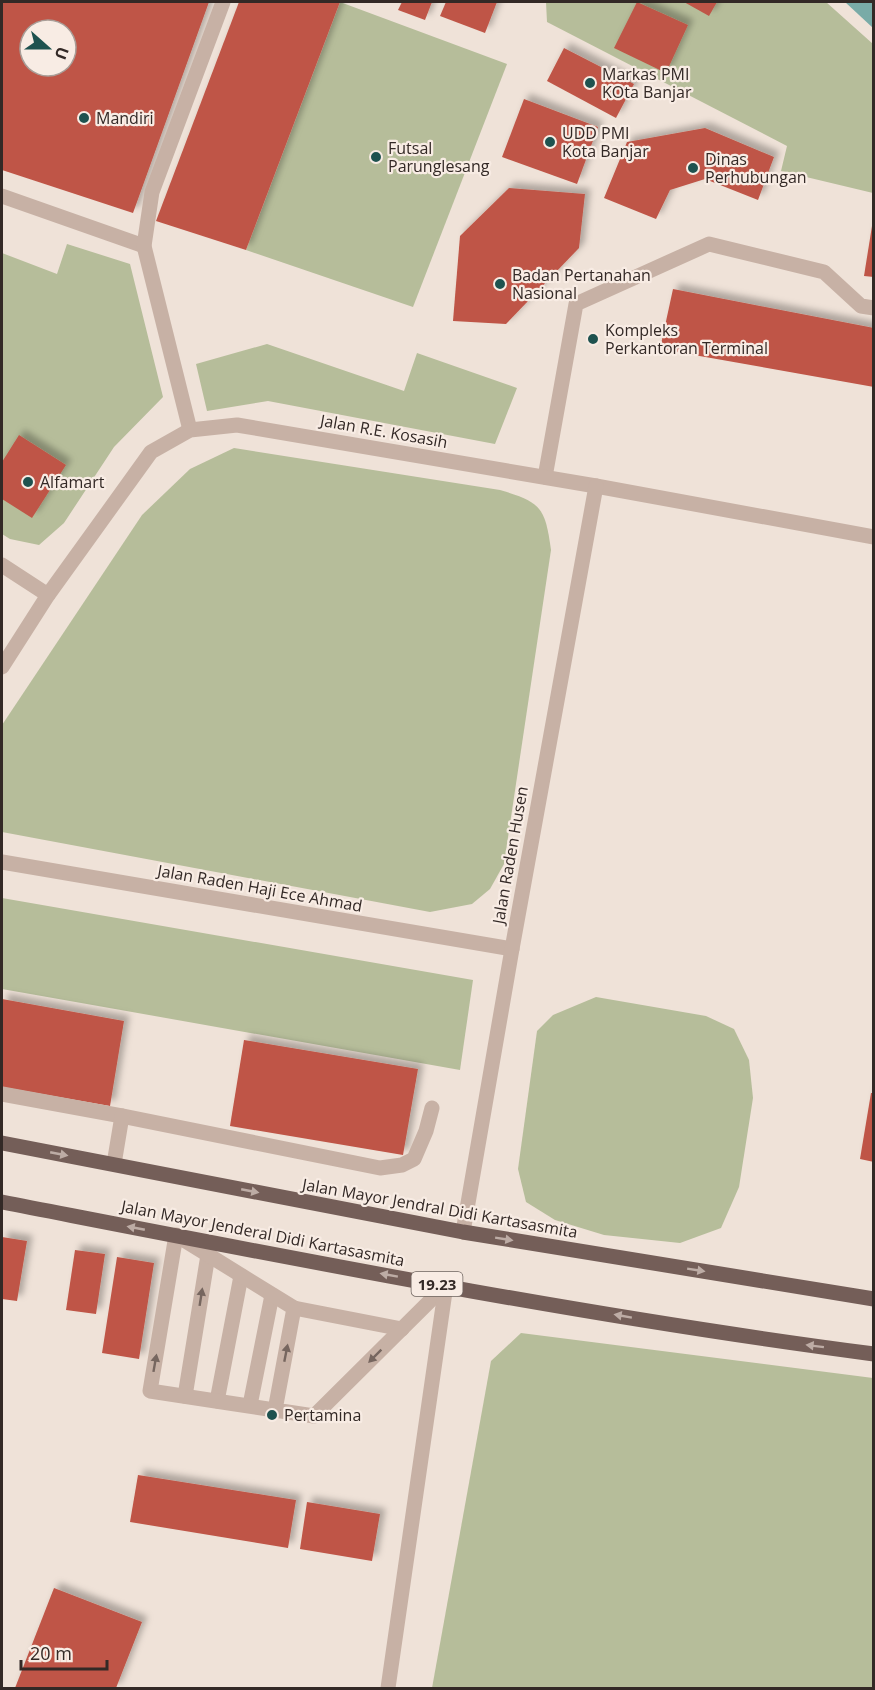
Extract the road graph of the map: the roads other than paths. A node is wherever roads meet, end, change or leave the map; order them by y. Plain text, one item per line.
1 (223, 2) edge
2 (2, 196) edge
3 (144, 246) junction
4 (873, 308) edge
5 (190, 430) junction
6 (545, 477) junction
7 (597, 486) junction
8 (873, 537) edge
9 (2, 565) edge
10 (48, 595) junction
11 (2, 667) edge
12 (2, 862) edge
13 (512, 949) junction
14 (2, 1094) edge
15 (432, 1108) dead end
16 (122, 1116) junction
17 (2, 1143) edge
18 (114, 1164) junction
19 (2, 1202) edge
20 (463, 1232) junction
21 (176, 1235) junction
22 (208, 1255) junction
23 (241, 1276) junction
24 (446, 1285) junction
25 (272, 1295) junction
26 (873, 1299) edge
27 (294, 1308) junction
28 (402, 1329) junction
29 (873, 1354) edge
30 (185, 1396) junction
31 (217, 1401) junction
32 (250, 1405) junction
33 (275, 1410) junction
34 (388, 1689) edge

1 - 3 street
2 - 3 street
3 - 5 street
4 - 6 street
5 - 6 street, Jalan R.E. Kosasih
5 - 10 street, Jalan R.E. Kosasih
6 - 7 street, Jalan R.E. Kosasih
7 - 8 street, Jalan R.E. Kosasih
7 - 13 street, Jalan Raden Husen
9 - 10 street
10 - 11 street, Jalan R.E. Kosasih
12 - 13 street, Jalan Raden Haji Ece Ahmad
13 - 20 street, Jalan Raden Husen
14 - 16 street
15 - 16 street
16 - 18 street
17 -> 18 main road, Jalan Mayor Jendral Didi Kartasasmita
18 -> 20 main road, Jalan Mayor Jendral Didi Kartasasmita
21 -> 19 main road, Jalan Mayor Jenderal Didi Kartasasmita / 19.23
20 -> 26 main road, Jalan Mayor Jendral Didi Kartasasmita
21 - 22 street
24 -> 21 main road, Jalan Mayor Jenderal Didi Kartasasmita / 19.23
30 -> 21 street
22 - 23 street
30 -> 22 street
23 - 25 street
23 - 31 street
24 - 28 street
29 -> 24 main road, Jalan Mayor Jenderal Didi Kartasasmita / 19.23
24 - 34 street
25 - 27 street
25 - 32 street
27 - 28 street
33 -> 27 street
28 -> 33 street
30 - 31 street
31 - 32 street
32 - 33 street

